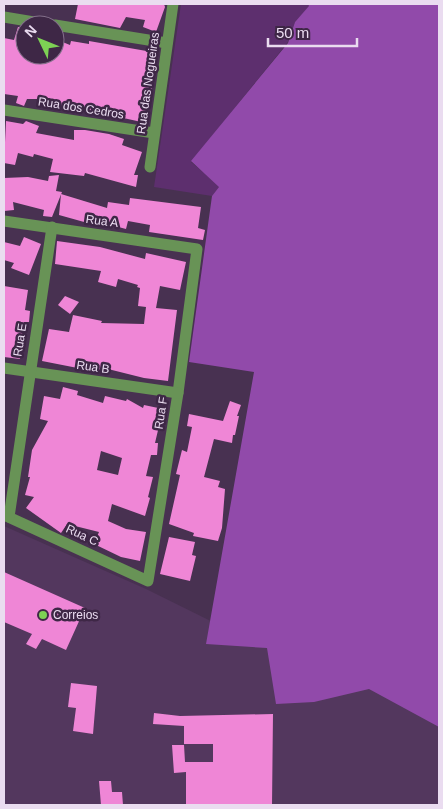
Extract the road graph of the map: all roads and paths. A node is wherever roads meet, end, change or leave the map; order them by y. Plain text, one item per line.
1 (173, 4) edge
2 (65, 27) edge
3 (168, 43) junction
4 (4, 110) edge
5 (154, 132) junction
6 (150, 167) dead end
7 (4, 221) edge
8 (52, 227) junction
9 (197, 248) joint
10 (4, 368) edge
11 (29, 372) junction
12 (178, 393) junction
13 (7, 516) edge
14 (148, 581) joint

1 - 3 street, Rua das Nogueiras
2 - 3 street
3 - 5 street, Rua das Nogueiras
4 - 5 street, Rua dos Cedros
5 - 6 street, Rua das Nogueiras
7 - 8 street, Rua A
8 - 9 street, Rua A
8 - 11 street, Rua E
9 - 12 street, Rua F
10 - 11 street, Rua B
11 - 12 street, Rua B
11 - 13 street, Rua E
12 - 14 street, Rua F
13 - 14 street, Rua C

